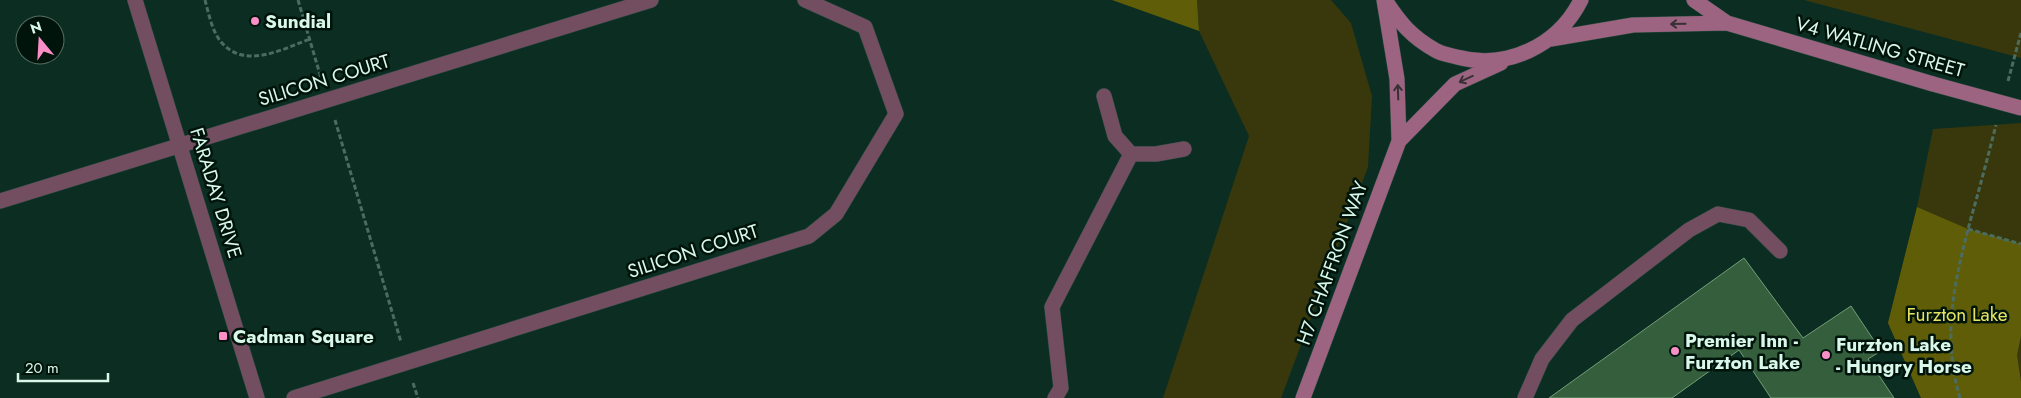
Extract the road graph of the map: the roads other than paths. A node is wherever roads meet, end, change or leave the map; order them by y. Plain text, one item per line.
1 (135, 0) edge
2 (651, 0) edge
3 (805, 0) edge
4 (1384, 0) edge
5 (1581, 0) edge
6 (1694, 0) edge
7 (1727, 22) junction
8 (1551, 39) junction
9 (1510, 58) junction
10 (1104, 96) dead end
11 (2021, 108) edge
12 (1399, 141) junction
13 (181, 145) junction
14 (1184, 149) dead end
15 (1131, 154) junction
16 (0, 201) edge
17 (1780, 250) dead end
18 (257, 398) edge
19 (294, 398) edge
20 (1055, 398) edge
21 (1303, 398) edge
22 (1525, 398) edge

1 - 13 street, FARADAY DRIVE
2 - 13 street, SILICON COURT
3 - 19 street, SILICON COURT
4 - 9 street
12 -> 4 street, H7 CHAFFRON WAY
5 - 8 street
6 - 7 street, V4 WATLING STREET
7 -> 8 street, V4 WATLING STREET
7 - 11 street, V4 WATLING STREET, bridge
8 - 9 street
9 -> 12 street, H7 CHAFFRON WAY
10 - 15 street
12 - 21 street, H7 CHAFFRON WAY
13 - 16 street
13 - 18 street, FARADAY DRIVE
14 - 15 street
15 - 20 street
17 - 22 street

